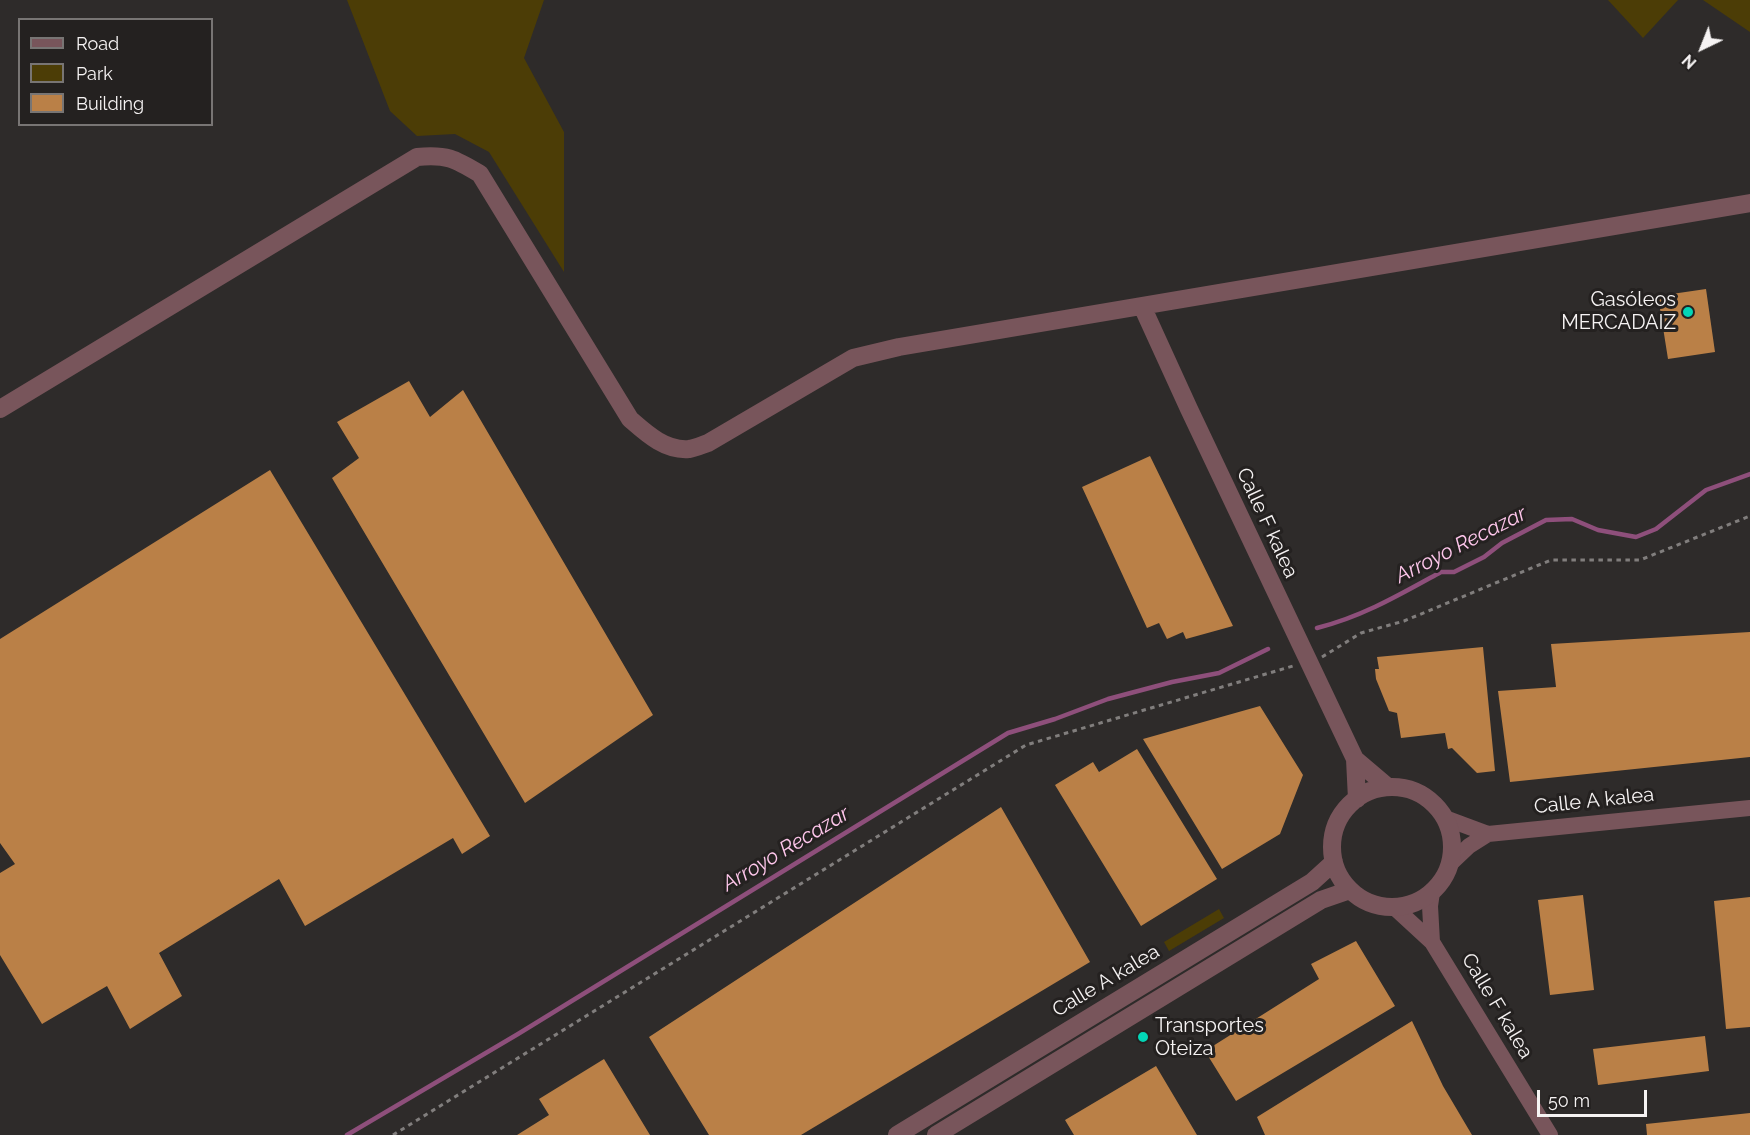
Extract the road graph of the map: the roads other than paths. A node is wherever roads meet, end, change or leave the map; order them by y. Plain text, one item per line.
1 (1750, 203) edge
2 (1142, 306) junction
3 (0, 409) edge
4 (1355, 759) junction
5 (1388, 787) junction
6 (1357, 799) junction
7 (1750, 808) edge
8 (1445, 818) junction
9 (1488, 834) junction
10 (1334, 862) junction
11 (1450, 864) junction
12 (1350, 890) junction
13 (1432, 892) junction
14 (1394, 907) junction
15 (1432, 942) junction
16 (897, 1135) edge
17 (936, 1135) edge
18 (1550, 1135) edge

1 - 2 street
2 - 3 street
2 - 4 street, Calle F kalea
4 - 5 street, Calle F kalea
4 - 6 street, Calle F kalea
5 - 6 street
5 - 8 street
6 - 10 street
7 - 9 street, Calle A kalea
8 - 9 street, Calle A kalea
8 - 11 street
9 - 11 street
10 - 12 street
10 - 16 street, Calle A kalea
11 - 13 street
12 - 14 street
12 - 17 street
13 - 14 street
13 - 15 street, Calle F kalea
14 - 15 street
15 - 18 street, Calle F kalea

